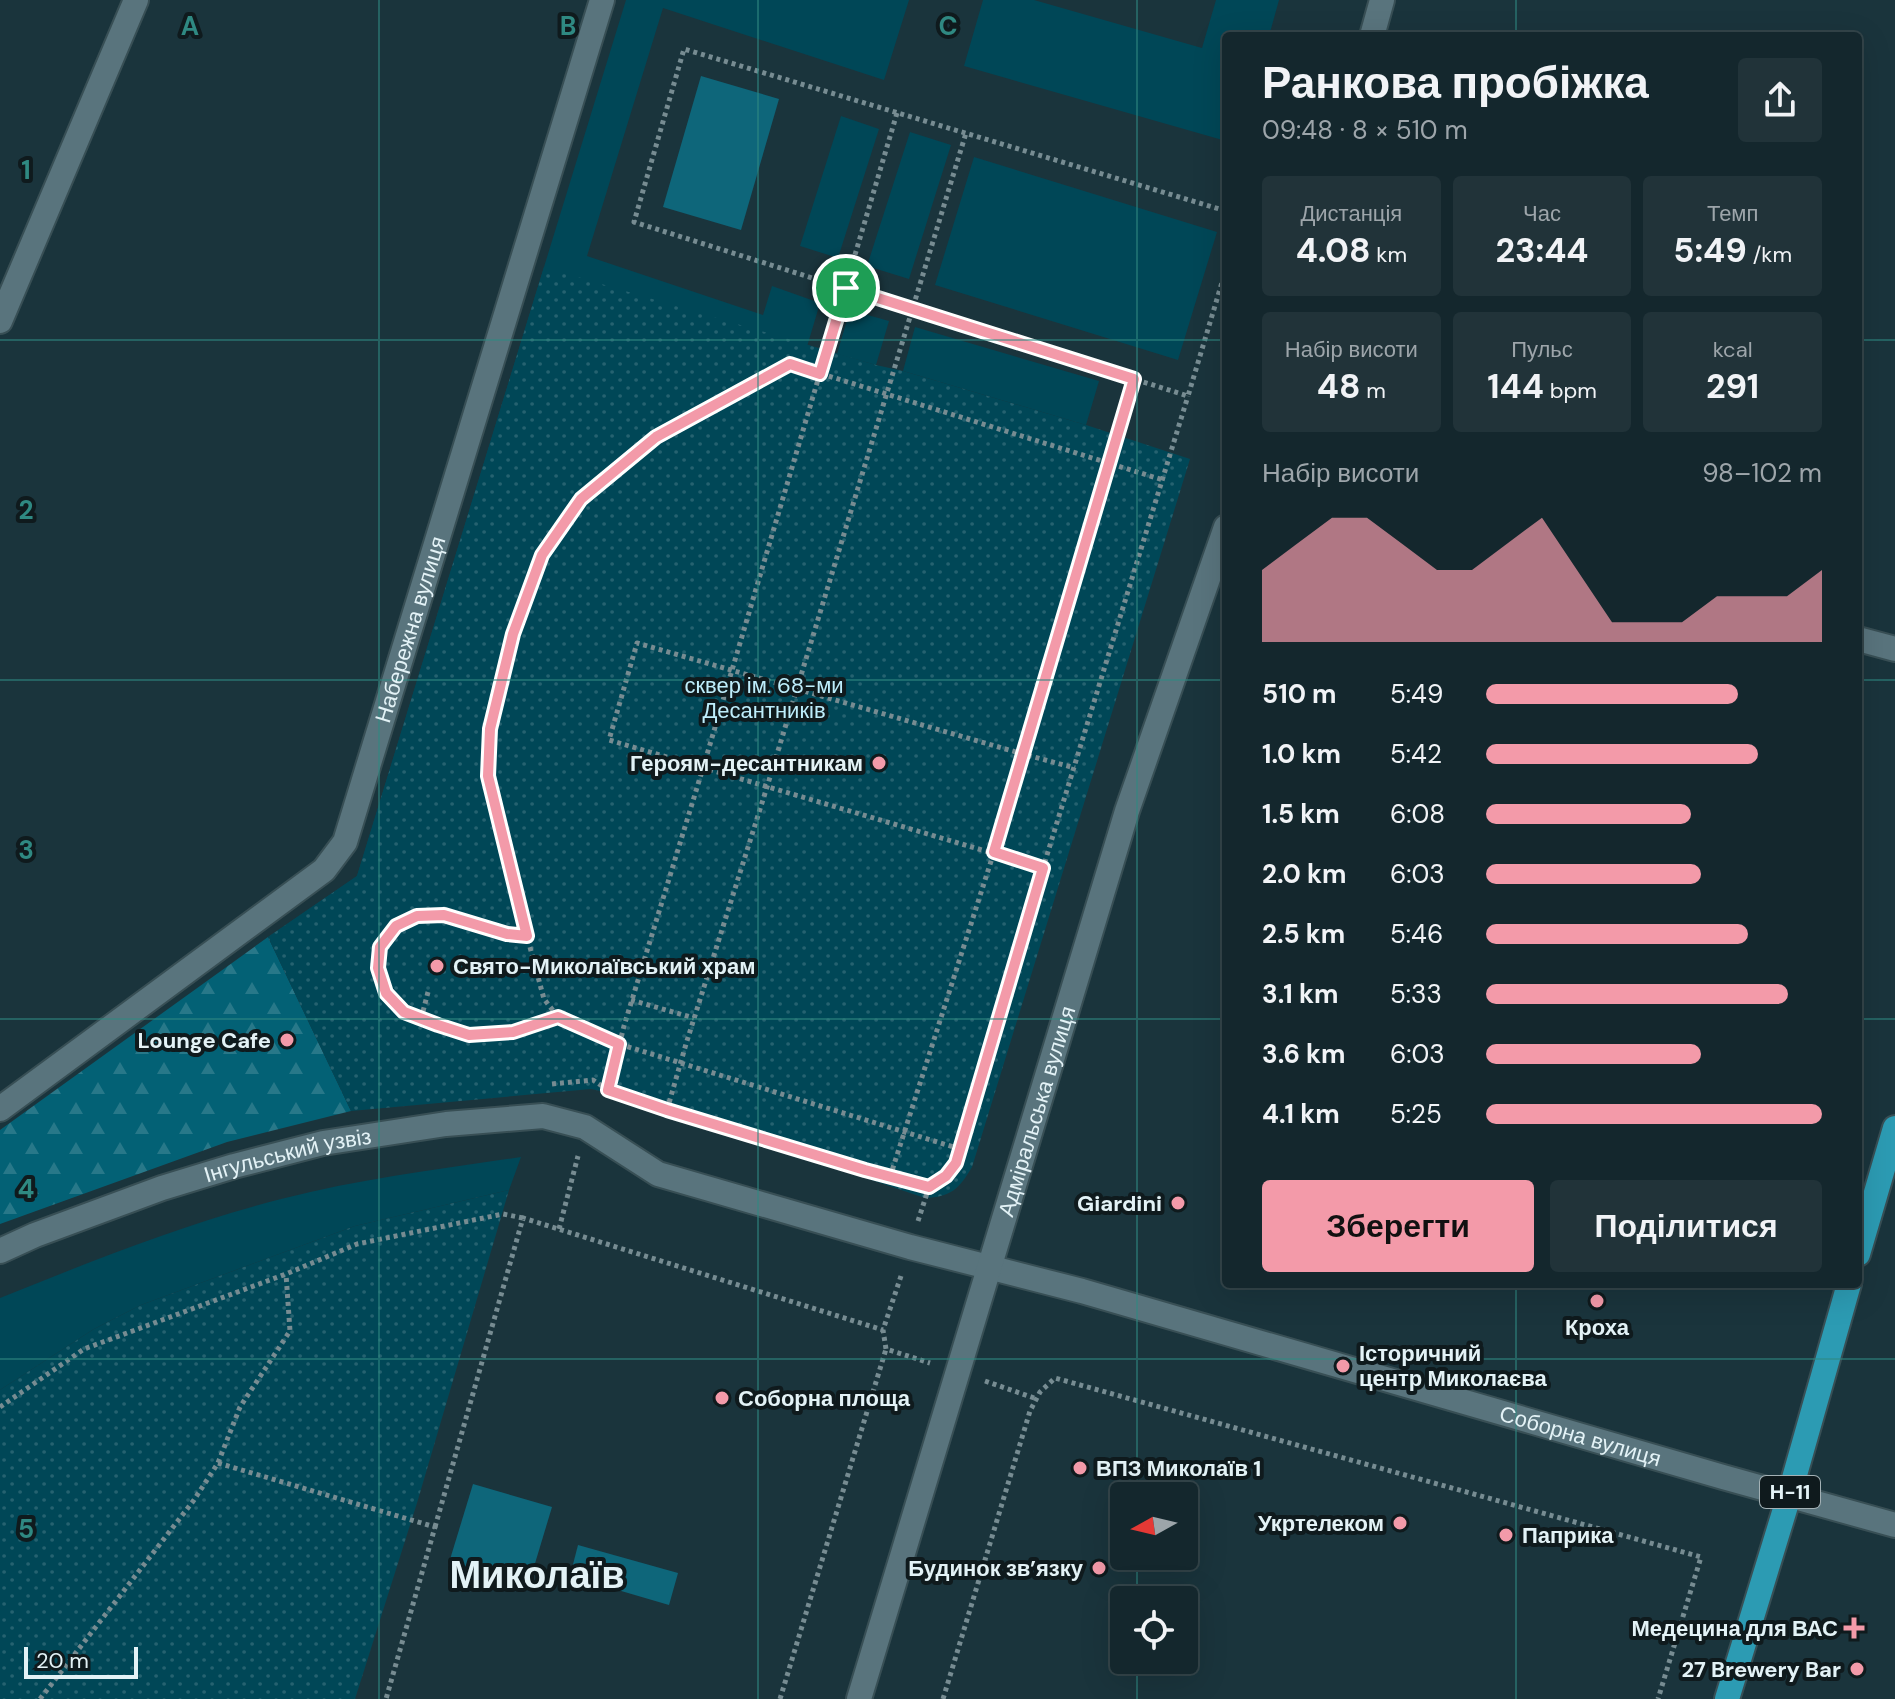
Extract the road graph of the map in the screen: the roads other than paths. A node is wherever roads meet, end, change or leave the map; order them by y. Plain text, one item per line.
1 (136, 0) edge
2 (602, 0) edge
3 (1382, 0) edge
4 (1373, 32) edge
5 (0, 321) edge
6 (1222, 538) edge
7 (1862, 640) edge
8 (1895, 649) edge
9 (0, 1109) edge
10 (1895, 1128) edge
11 (1862, 1240) edge
12 (0, 1251) edge
13 (989, 1266) junction
14 (1848, 1288) edge
15 (1789, 1496) junction
16 (1895, 1525) edge
17 (859, 1699) edge
18 (1727, 1699) edge

1 - 5 street
2 - 9 street, Набережна вулиця
3 - 4 street
6 - 13 street, Адміральська вулиця
7 - 8 street
10 - 11 main road
12 - 13 street, Інгульський узвіз
13 - 15 street, Соборна вулиця
13 - 17 street, Адміральська вулиця
14 - 15 main road, Н-11
15 - 16 street, Соборна вулиця
15 - 18 main road, Н-11

